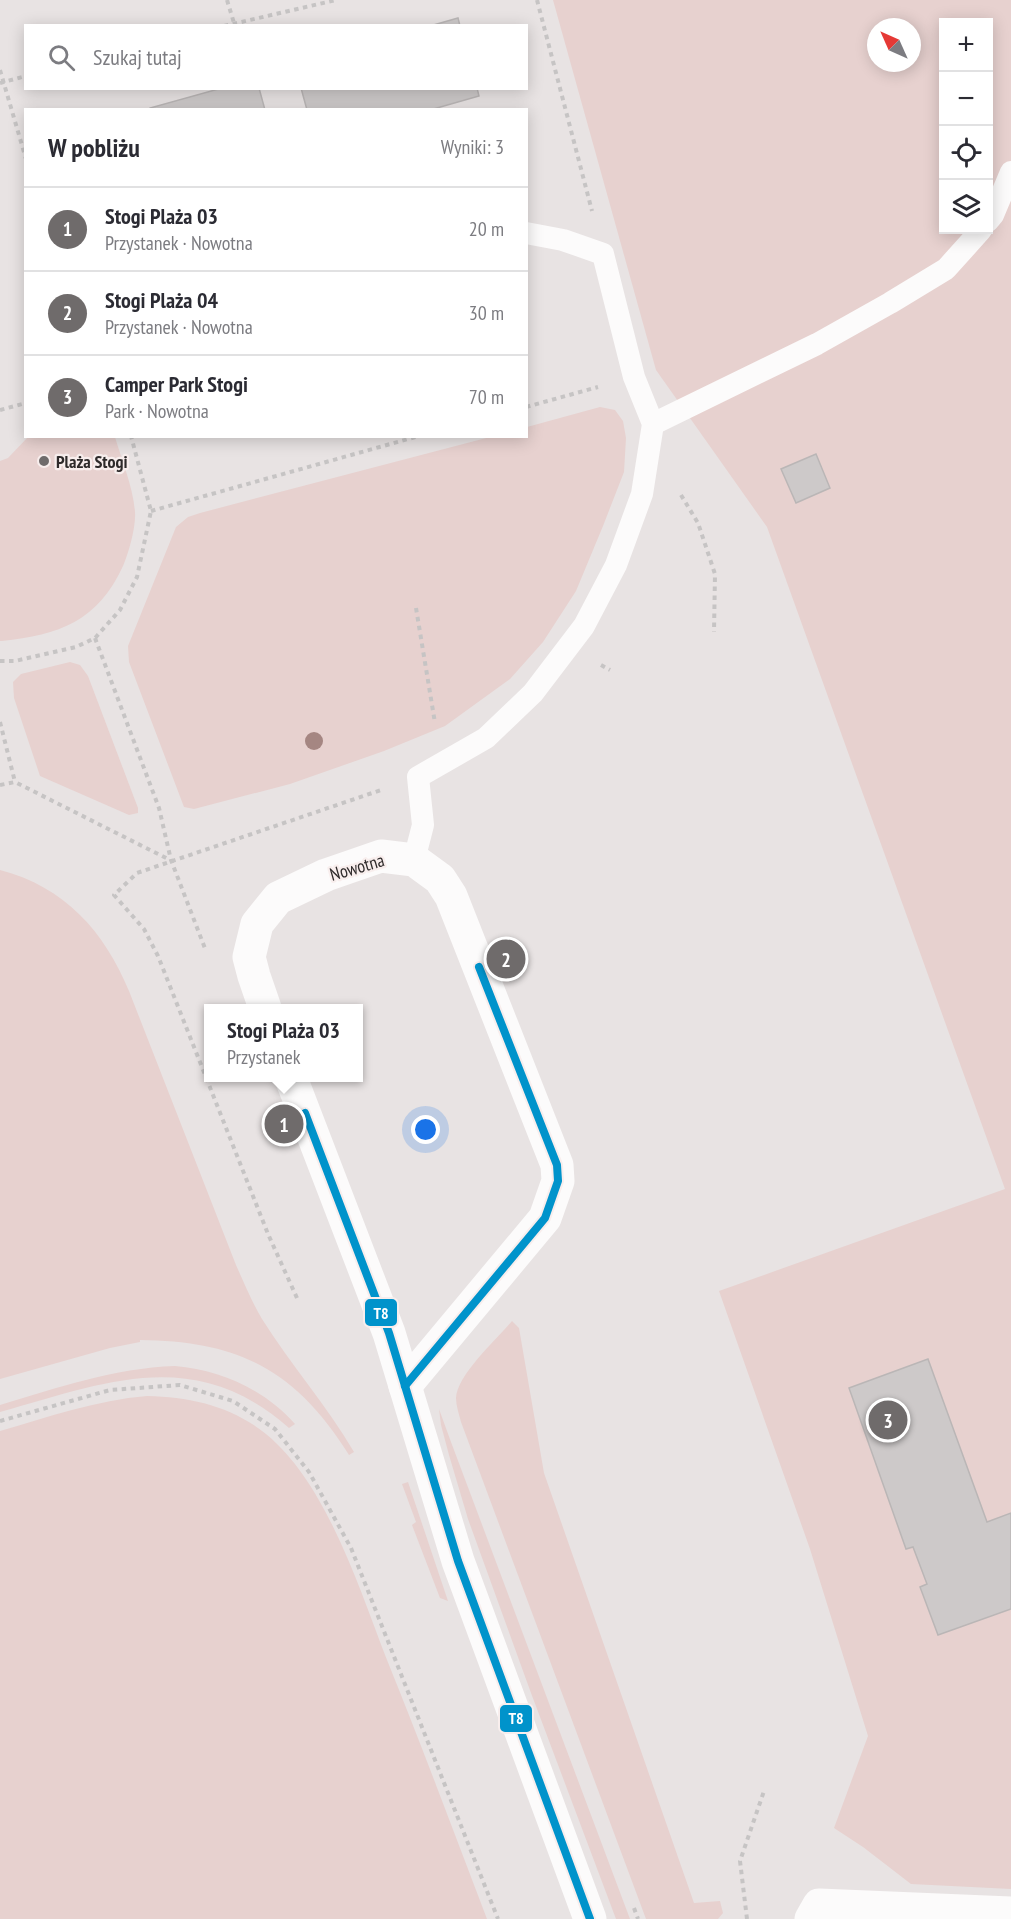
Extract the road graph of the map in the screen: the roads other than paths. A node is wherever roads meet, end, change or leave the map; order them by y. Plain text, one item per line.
1 (1011, 172) edge
2 (993, 215) edge
3 (528, 233) edge
4 (977, 234) edge
5 (653, 424) junction
6 (414, 860) junction
7 (264, 1004) edge
8 (293, 1082) edge
9 (405, 1386) junction
10 (815, 1912) edge
11 (1011, 1913) edge
12 (591, 1919) edge

1 - 2 lane
3 - 5 lane
4 - 5 lane
5 - 6 lane
6 - 7 street, Nowotna
6 - 9 street, Nowotna
8 - 9 street
9 - 12 street
10 - 11 street

